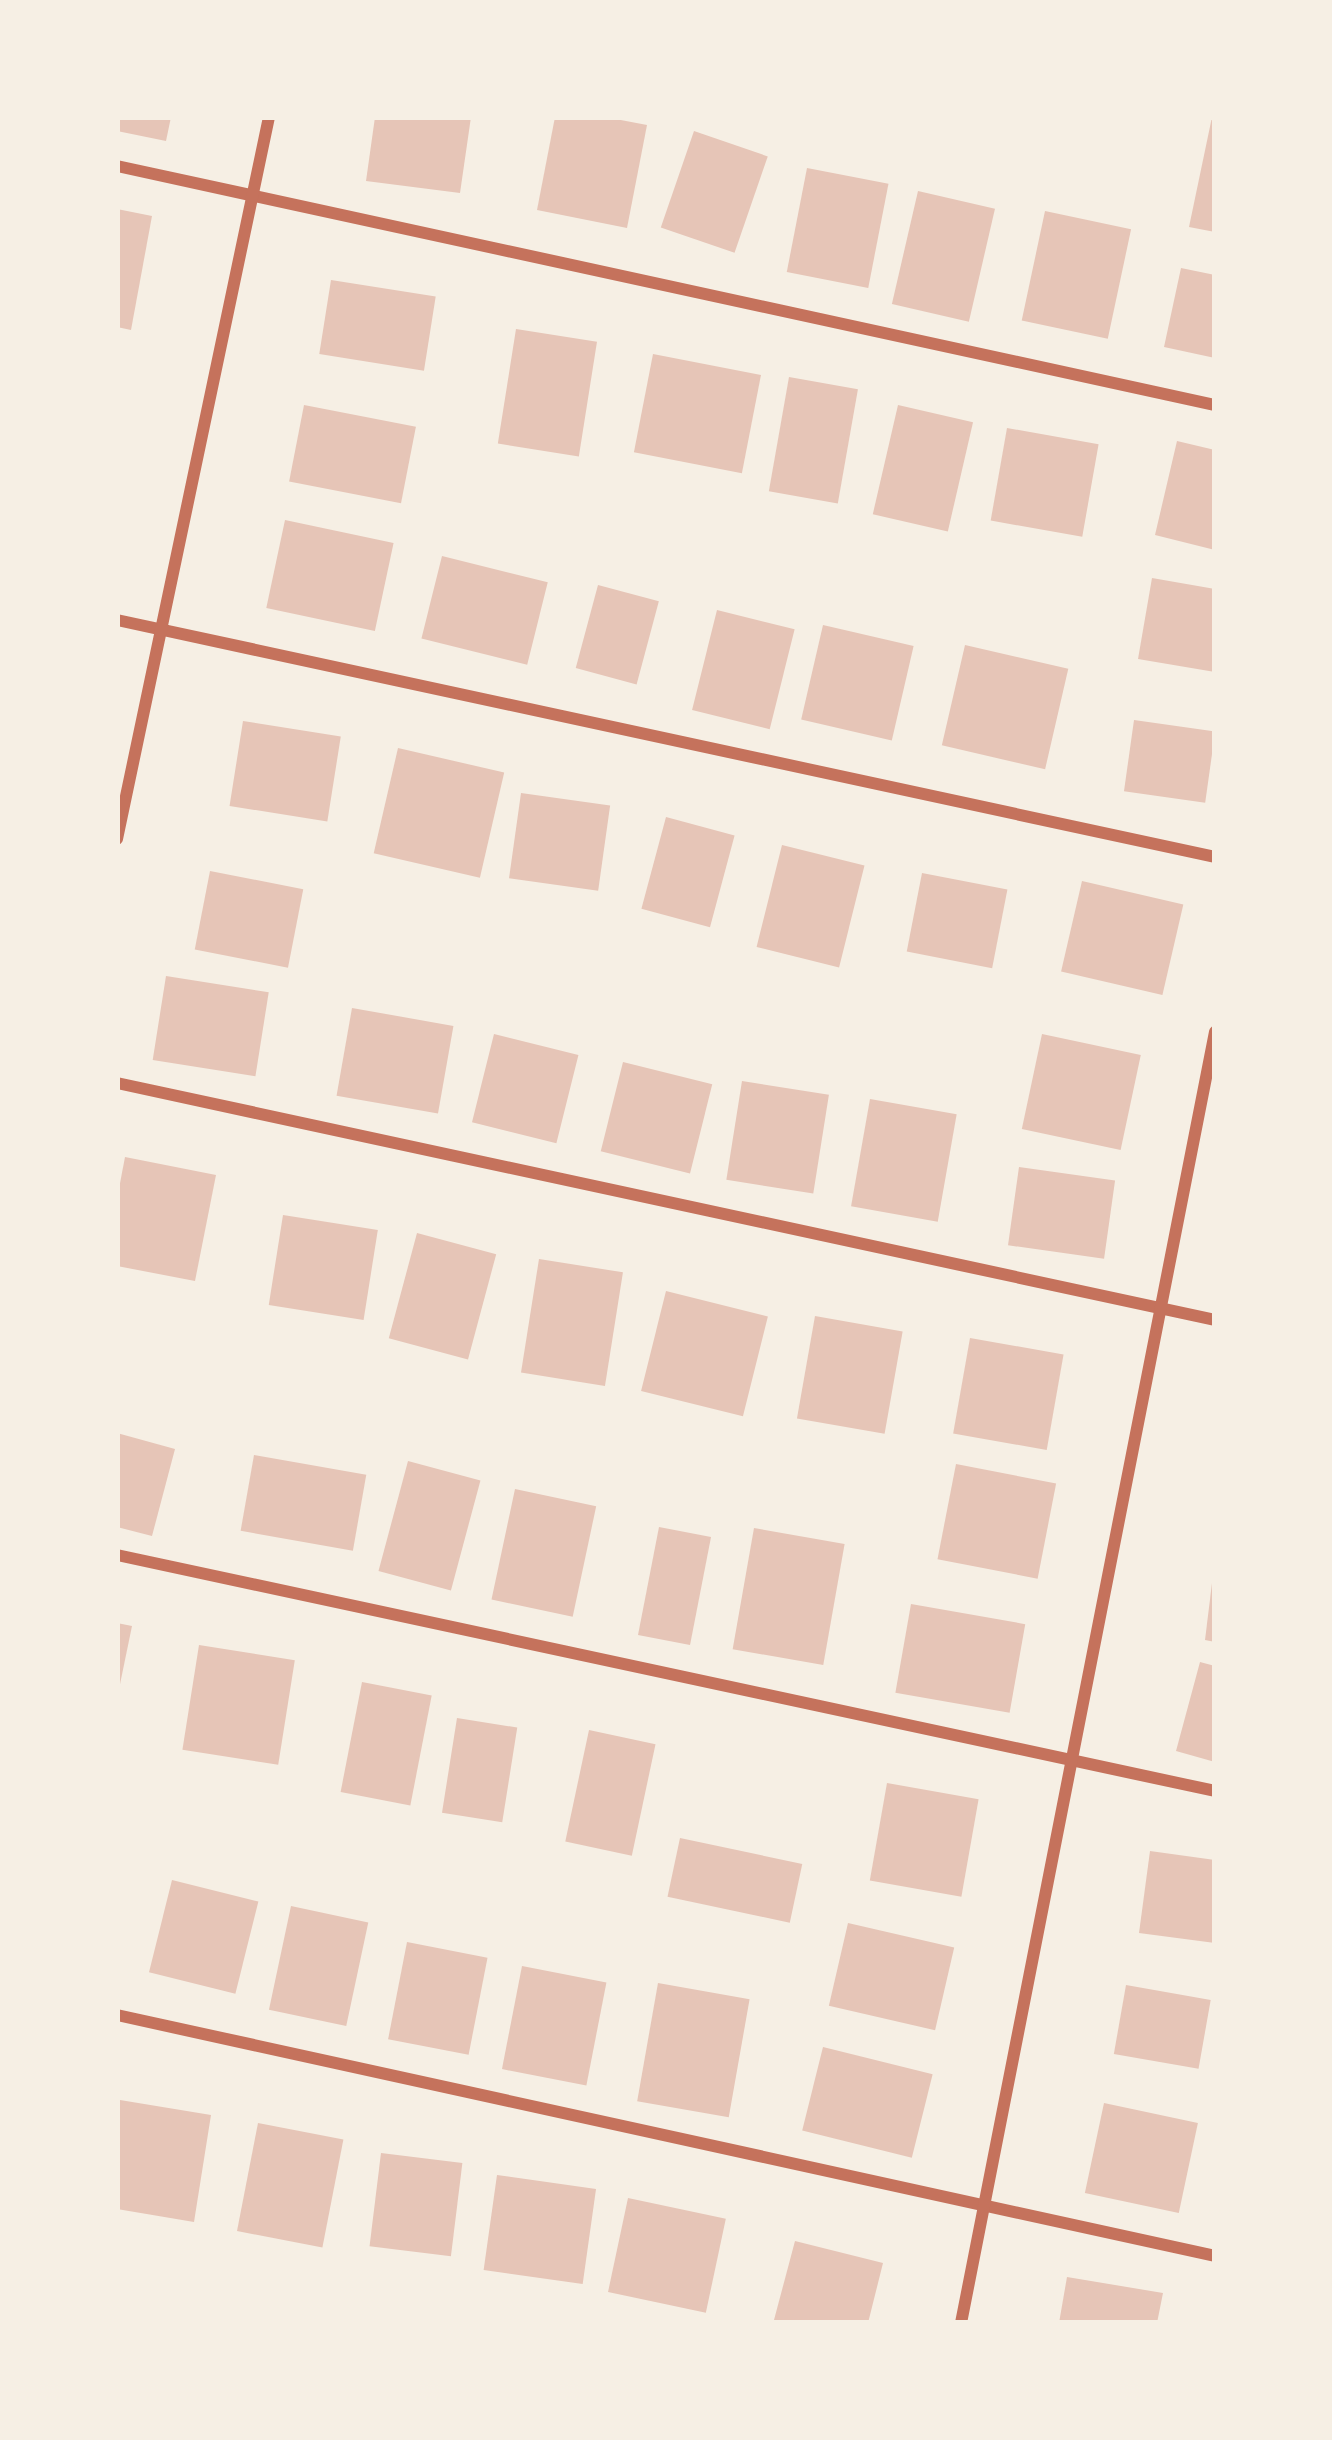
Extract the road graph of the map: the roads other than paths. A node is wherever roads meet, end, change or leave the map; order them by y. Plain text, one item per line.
1 (269, 117) edge
2 (117, 166) edge
3 (253, 195) junction
4 (1215, 405) edge
5 (117, 620) edge
6 (161, 629) junction
7 (117, 839) edge
8 (1215, 857) edge
9 (1215, 1032) edge
10 (117, 1083) edge
11 (1160, 1308) junction
12 (1215, 1319) edge
13 (117, 1555) edge
14 (1072, 1758) junction
15 (1215, 1791) edge
16 (117, 2015) edge
17 (984, 2206) junction
18 (1215, 2256) edge
19 (961, 2323) edge

1 - 3 street
2 - 3 street
3 - 4 street
3 - 6 street
5 - 6 street
6 - 7 street
6 - 8 street
9 - 11 street
10 - 11 street
11 - 12 street
11 - 14 street
13 - 14 street
14 - 15 street
14 - 17 street
16 - 17 street
17 - 18 street
17 - 19 street

